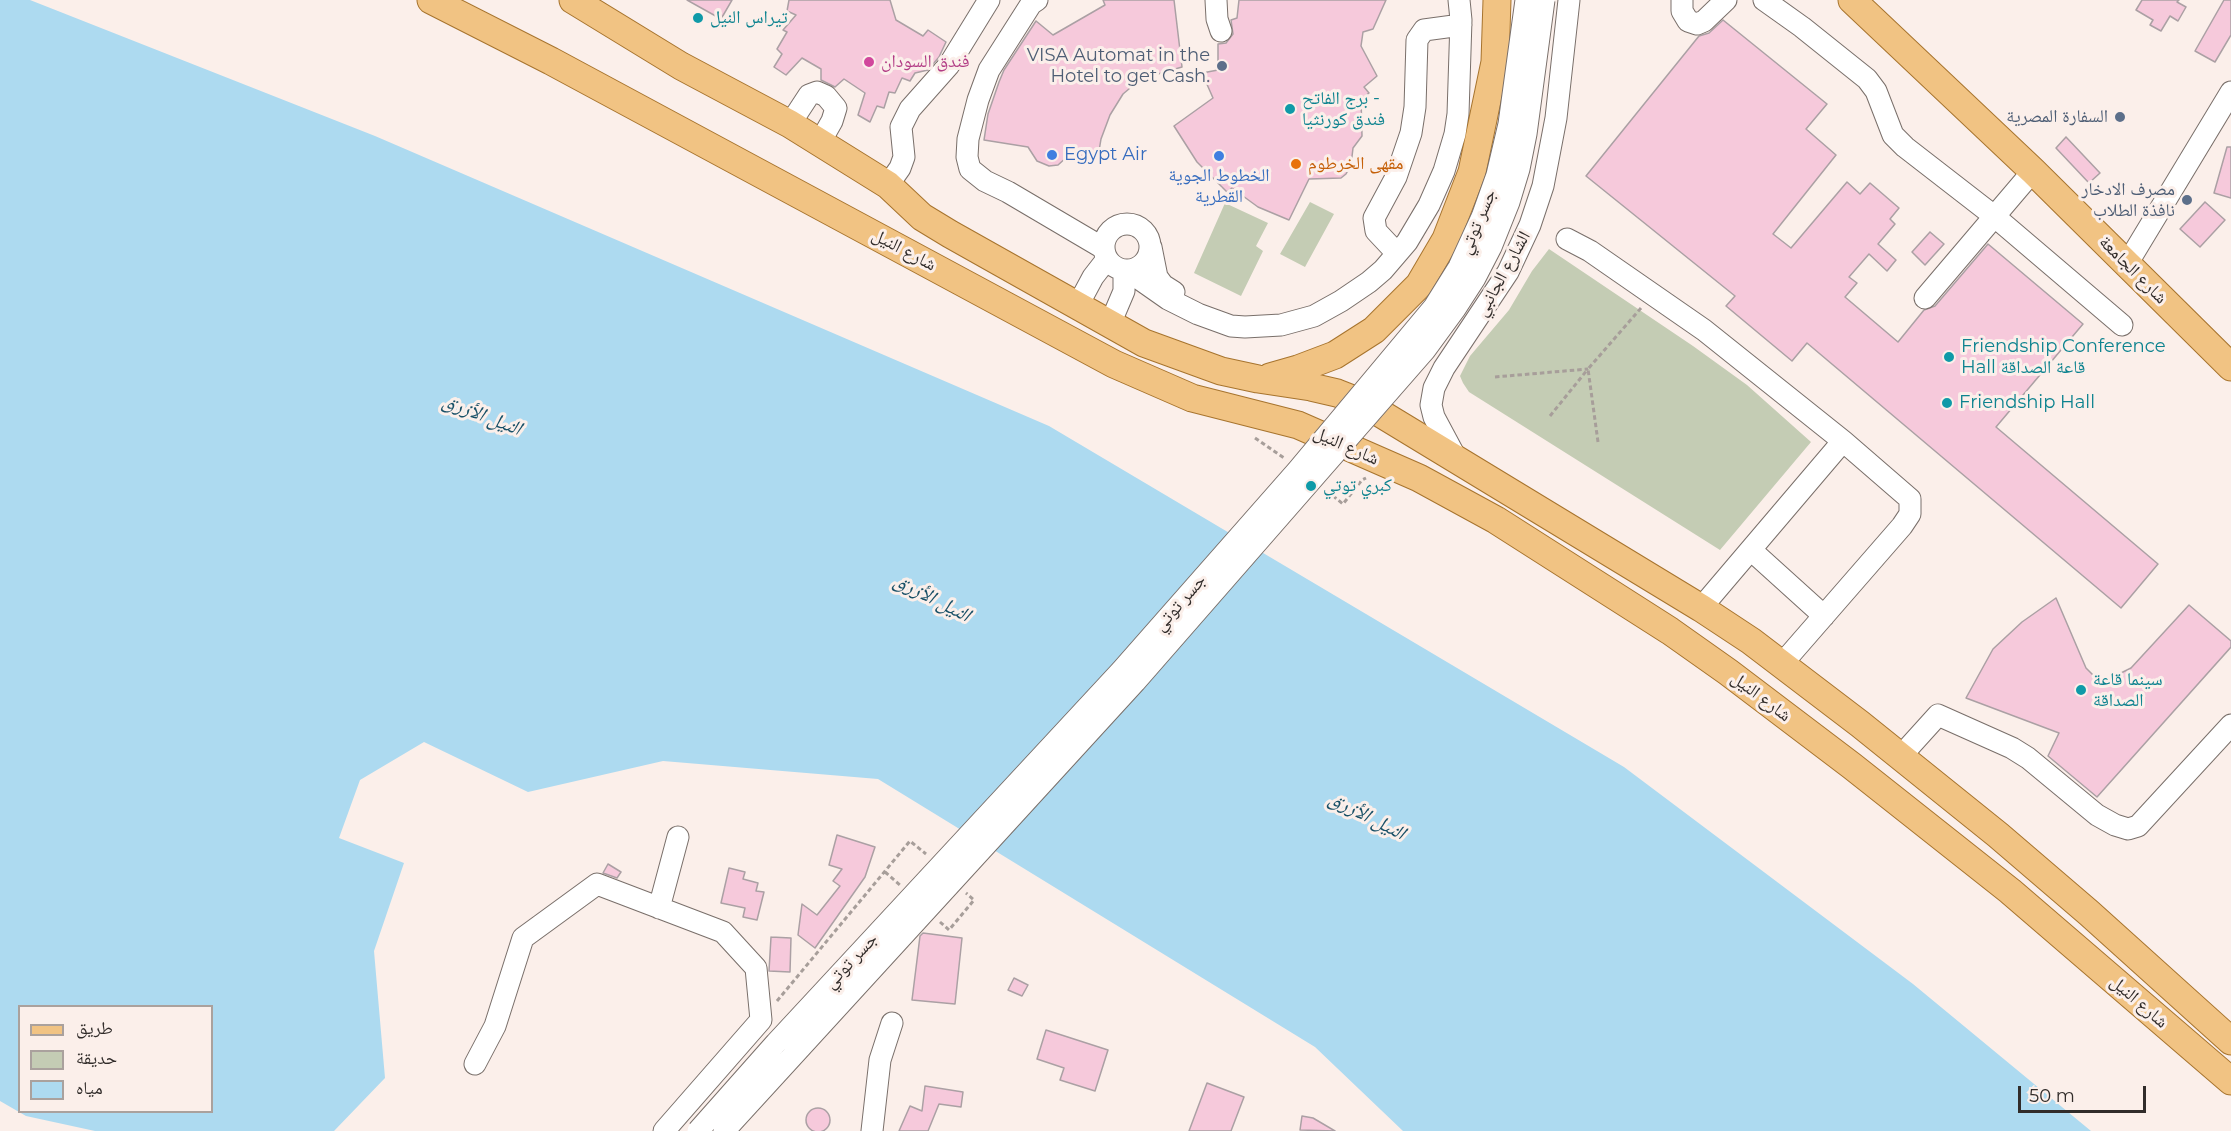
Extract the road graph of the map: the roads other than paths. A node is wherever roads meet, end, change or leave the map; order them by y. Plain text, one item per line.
1 (431, 0) edge
2 (573, 0) edge
3 (989, 0) edge
4 (1216, 0) edge
5 (1448, 0) edge
6 (1459, 0) edge
7 (1497, 0) edge
8 (1526, 0) edge
9 (1544, 0) edge
10 (1569, 0) edge
11 (1682, 0) edge
12 (1726, 0) edge
13 (1764, 0) edge
14 (1034, 1) edge
15 (1867, 5) edge
16 (1224, 16) edge
17 (1455, 25) junction
18 (2231, 92) edge
19 (790, 124) junction
20 (819, 144) junction
21 (2033, 171) junction
22 (888, 185) junction
23 (1994, 216) junction
24 (1567, 239) dead end
25 (1391, 247) junction
26 (1151, 248) junction
27 (1115, 262) junction
28 (2127, 264) junction
29 (1924, 298) dead end
30 (1078, 305) junction
31 (1110, 324) junction
32 (2122, 325) dead end
33 (2231, 367) edge
34 (1258, 379) junction
35 (1843, 441) junction
36 (1457, 460) junction
37 (1751, 550) junction
38 (1701, 608) junction
39 (1824, 616) junction
40 (1750, 641) junction
41 (1781, 665) junction
42 (1728, 672) junction
43 (2231, 725) edge
44 (1900, 757) junction
45 (678, 837) dead end
46 (659, 908) junction
47 (2089, 913) junction
48 (2068, 941) junction
49 (892, 1023) dead end
50 (2231, 1041) edge
51 (475, 1064) dead end
52 (2231, 1081) edge
53 (664, 1131) edge
54 (698, 1131) edge
55 (724, 1131) edge
56 (872, 1131) edge

1 - 42 main road, شارع النيل
2 - 19 main road, شارع النيل
3 - 22 street
4 - 16 street
5 - 17 street
6 - 17 street
7 - 34 main road
8 - 54 street, جسر توتي, bridge
9 - 55 street, جسر توتي, bridge
10 - 36 street, الشارع الجانبي
11 - 12 street
13 - 23 street
14 - 27 street
15 - 21 main road, شارع الجامعة
17 - 25 street
17 - 25 street
17 - 27 street
18 - 28 street
19 - 20 main road, شارع النيل
19 - 20 street
20 - 22 main road, شارع النيل
21 - 23 street
21 - 28 main road, شارع الجامعة
22 - 30 main road, شارع النيل
23 - 29 street
23 - 32 street
24 - 35 street
25 - 26 street
26 - 27 street
26 - 27 street
27 - 30 street
27 - 31 street
28 - 33 main road, شارع الجامعة
30 - 31 main road, شارع النيل
31 - 34 main road, شارع النيل
34 - 36 main road, شارع النيل
35 - 37 street
35 - 39 street
36 - 38 main road, شارع النيل
37 - 38 street
37 - 39 street
38 - 40 main road, شارع النيل
39 - 41 street
40 - 41 main road, شارع النيل
40 - 42 main road
41 - 44 main road, شارع النيل
42 - 48 main road, شارع النيل
43 - 44 street
44 - 47 main road, شارع النيل
45 - 46 street
46 - 51 street
46 - 53 street
47 - 48 main road
47 - 50 main road, شارع النيل
48 - 52 main road, شارع النيل
49 - 56 street

